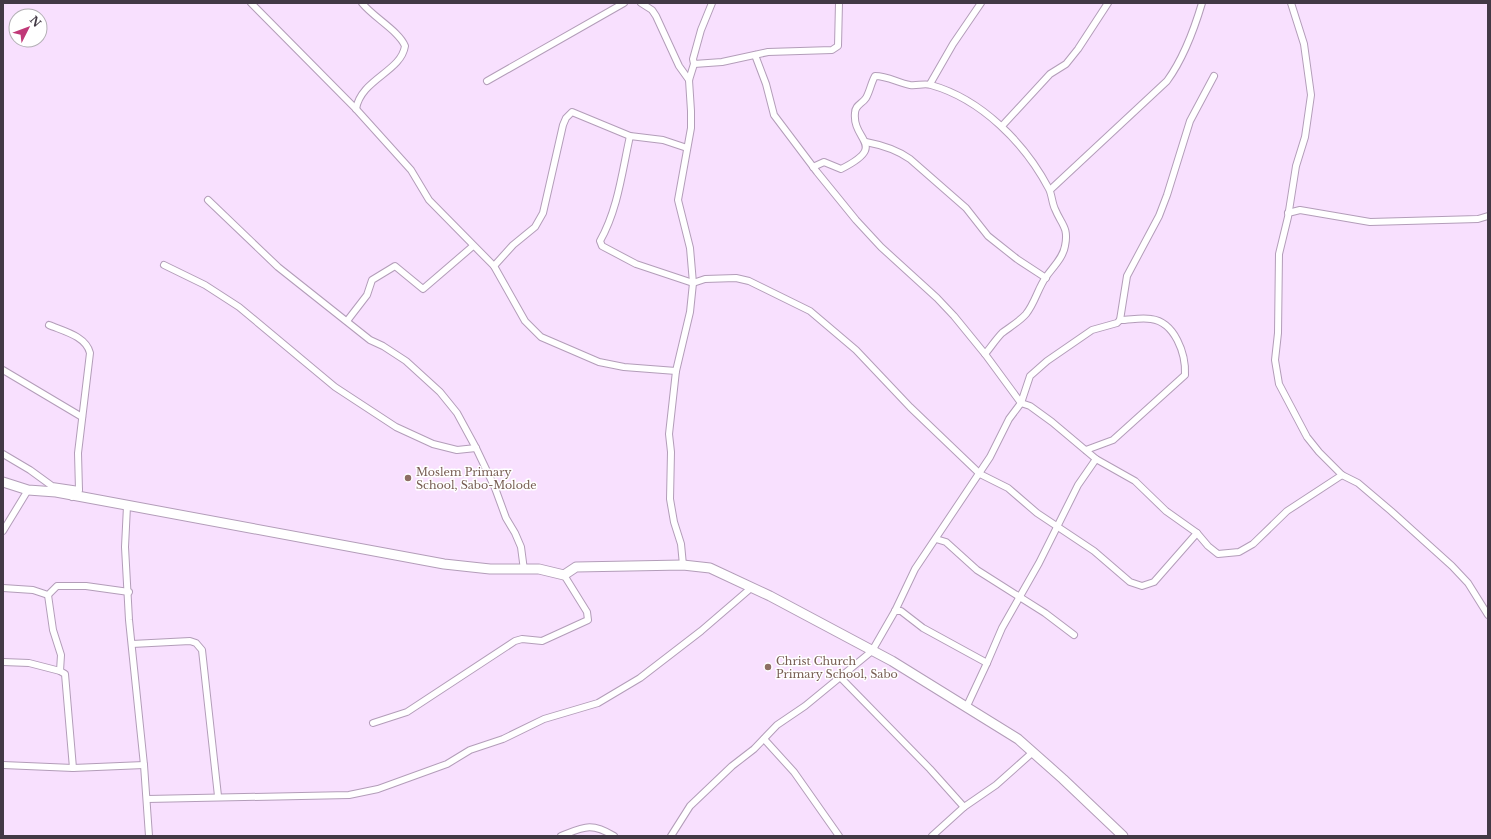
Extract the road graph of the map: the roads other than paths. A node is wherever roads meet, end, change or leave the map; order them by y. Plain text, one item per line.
1 (251, 3) edge
2 (362, 3) edge
3 (624, 3) edge
4 (641, 3) edge
5 (712, 3) edge
6 (839, 3) edge
7 (981, 3) edge
8 (1108, 3) edge
9 (1202, 3) edge
10 (1291, 3) edge
11 (755, 55) junction
12 (694, 64) junction
13 (1214, 76) dead end
14 (487, 80) dead end
15 (689, 80) junction
16 (930, 84) junction
17 (356, 109) junction
18 (1002, 126) junction
19 (630, 136) junction
20 (866, 142) junction
21 (687, 148) junction
22 (813, 166) junction
23 (1050, 190) junction
24 (208, 200) dead end
25 (1288, 213) junction
26 (1488, 216) edge
27 (474, 246) junction
28 (164, 265) dead end
29 (494, 266) junction
30 (1046, 278) junction
31 (693, 283) junction
32 (1120, 320) junction
33 (347, 322) junction
34 (49, 325) dead end
35 (985, 354) junction
36 (3, 370) edge
37 (676, 371) junction
38 (1021, 403) junction
39 (82, 417) junction
40 (476, 448) junction
41 (1086, 450) junction
42 (3, 454) edge
43 (1096, 459) junction
44 (980, 474) junction
45 (1342, 475) junction
46 (3, 482) edge
47 (28, 490) junction
48 (79, 490) junction
49 (72, 496) junction
50 (128, 506) junction
51 (1058, 527) junction
52 (3, 531) edge
53 (1197, 533) junction
54 (936, 539) junction
55 (683, 565) junction
56 (524, 570) junction
57 (564, 575) junction
58 (3, 588) edge
59 (751, 588) junction
60 (129, 592) junction
61 (48, 595) junction
62 (1020, 597) junction
63 (895, 611) junction
64 (1488, 615) edge
65 (1074, 635) dead end
66 (132, 644) junction
67 (872, 651) junction
68 (3, 662) edge
69 (987, 663) junction
70 (60, 670) junction
71 (841, 678) junction
72 (966, 708) junction
73 (373, 723) dead end
74 (764, 739) junction
75 (1033, 752) junction
76 (3, 765) edge
77 (144, 766) junction
78 (73, 768) junction
79 (218, 796) junction
80 (147, 799) junction
81 (964, 807) junction
82 (149, 836) edge
83 (561, 836) edge
84 (614, 836) edge
85 (671, 836) edge
86 (839, 836) edge
87 (932, 836) edge
88 (1123, 836) edge

1 - 17 street
2 - 17 street
3 - 14 street
4 - 15 street
5 - 12 street
6 - 11 street
7 - 16 street
8 - 18 street
9 - 23 street
10 - 25 street
11 - 12 street
11 - 22 street
12 - 15 street
13 - 32 street
15 - 21 street
16 - 18 street
16 - 20 street
17 - 27 street
18 - 23 street
19 - 21 street
19 - 29 street
19 - 31 street
20 - 22 street
20 - 30 street
21 - 31 street
22 - 35 street
23 - 30 street
24 - 33 street
25 - 26 street
25 - 45 street
27 - 29 street
27 - 33 street
28 - 40 street
29 - 37 street
30 - 35 street
31 - 37 street
31 - 44 street
32 - 38 street
32 - 41 street
33 - 40 street
34 - 39 street
35 - 38 street
36 - 39 street
37 - 55 street
38 - 41 street
38 - 44 street
39 - 48 street
40 - 56 street
41 - 43 street
42 - 48 street
43 - 51 street
43 - 53 street
44 - 51 street
44 - 54 street
45 - 53 street
45 - 64 street
46 - 47 street
47 - 49 street
47 - 52 street
48 - 49 street
49 - 50 street
50 - 56 street
50 - 60 street
51 - 53 street
51 - 62 street
54 - 62 street
54 - 63 street
55 - 57 street
55 - 59 street
56 - 57 street
57 - 73 street
58 - 61 street
59 - 67 street
59 - 79 street
60 - 61 street
60 - 66 street
61 - 70 street
62 - 65 street
62 - 69 street
63 - 67 street
63 - 69 street
66 - 77 street
66 - 79 street
67 - 71 street
67 - 72 street
68 - 70 street
69 - 72 street
70 - 78 street
71 - 74 street
71 - 81 street
72 - 75 street
74 - 85 street
74 - 86 street
75 - 81 street
75 - 88 street
76 - 78 street
77 - 78 street
77 - 80 street
79 - 80 street
80 - 82 street
81 - 87 street
83 - 84 street

